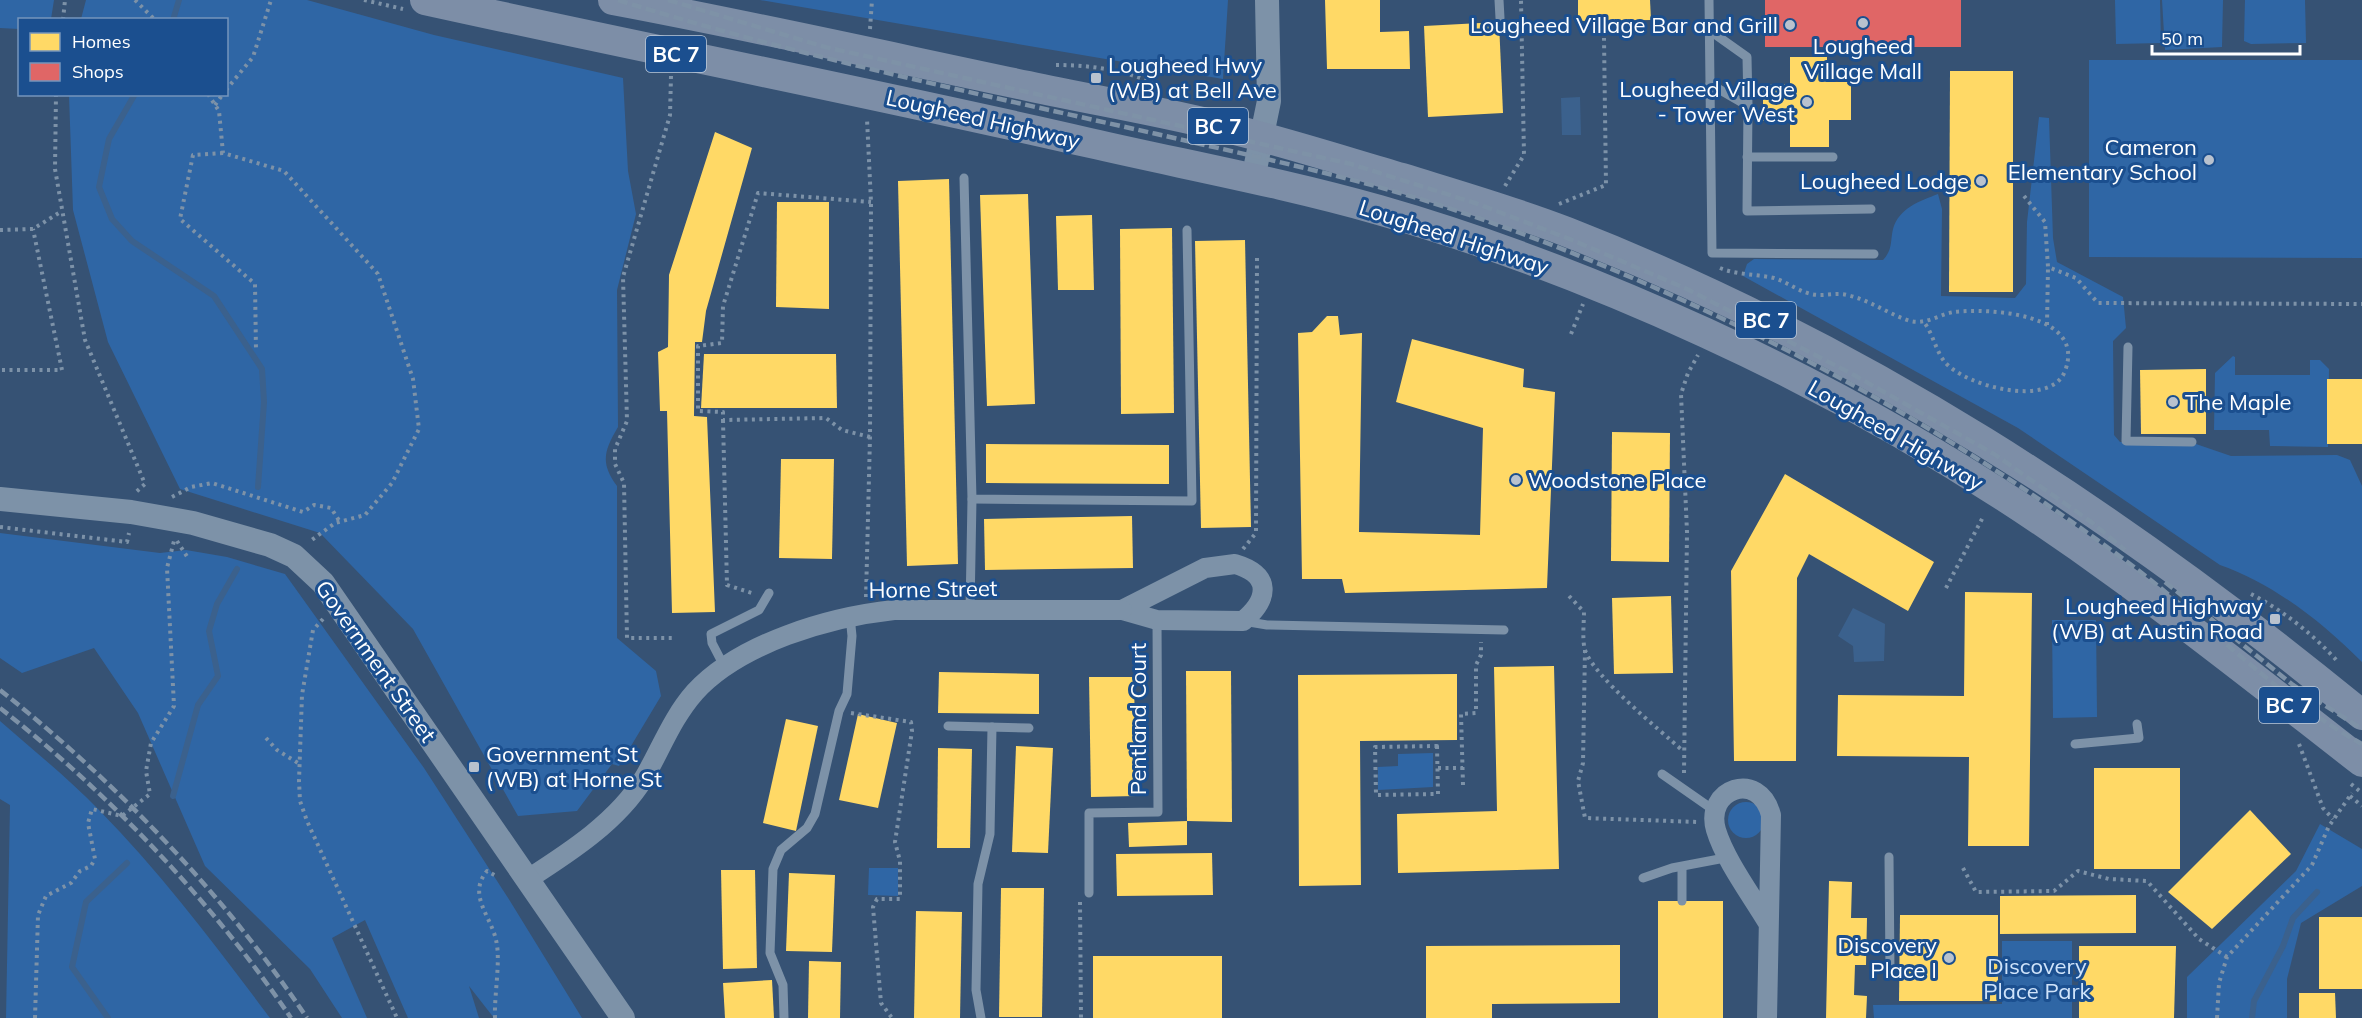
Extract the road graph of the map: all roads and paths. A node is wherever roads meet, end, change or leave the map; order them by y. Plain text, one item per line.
1 (64, 0) edge
2 (135, 0) edge
3 (271, 0) edge
4 (425, 0) edge
5 (613, 0) edge
6 (872, 0) edge
7 (1267, 0) edge
8 (1499, 0) edge
9 (1521, 0) edge
10 (1709, 0) edge
11 (63, 18) edge
12 (153, 18) edge
13 (1500, 18) dead end
14 (1709, 30) junction
15 (870, 36) dead end
16 (1604, 38) dead end
17 (671, 69) dead end
18 (1710, 84) junction
19 (228, 88) edge
20 (56, 96) edge
21 (209, 96) edge
22 (222, 96) edge
23 (215, 105) junction
24 (1748, 106) junction
25 (867, 111) dead end
26 (1262, 138) junction
27 (224, 153) junction
28 (1747, 157) junction
29 (1833, 157) dead end
30 (964, 178) dead end
31 (1253, 180) junction
32 (1504, 187) dead end
33 (2024, 196) dead end
34 (871, 202) junction
35 (1556, 205) dead end
36 (1871, 209) dead end
37 (62, 211) junction
38 (33, 229) junction
39 (0, 230) edge
40 (1187, 230) dead end
41 (1257, 254) dead end
42 (1874, 255) dead end
43 (1714, 265) dead end
44 (2048, 267) junction
45 (1581, 297) dead end
46 (1587, 300) dead end
47 (1583, 304) dead end
48 (2362, 304) edge
49 (1923, 321) junction
50 (2047, 324) junction
51 (1570, 334) dead end
52 (2128, 347) dead end
53 (1690, 348) dead end
54 (256, 351) dead end
55 (3, 370) dead end
56 (723, 420) junction
57 (870, 437) junction
58 (2192, 442) dead end
59 (134, 493) dead end
60 (0, 499) edge
61 (169, 499) dead end
62 (972, 499) junction
63 (1983, 517) dead end
64 (340, 522) junction
65 (0, 527) edge
66 (129, 531) dead end
67 (1239, 554) dead end
68 (294, 556) junction
69 (188, 558) dead end
70 (1946, 588) dead end
71 (767, 595) joint
72 (1569, 596) dead end
73 (337, 603) junction
74 (1122, 610) junction
75 (970, 612) junction
76 (858, 615) junction
77 (1157, 621) junction
78 (1243, 621) junction
79 (1481, 630) junction
80 (1504, 630) dead end
81 (674, 638) dead end
82 (1585, 650) junction
83 (725, 668) junction
84 (839, 711) junction
85 (2362, 715) edge
86 (2137, 724) dead end
87 (948, 726) dead end
88 (992, 727) junction
89 (1029, 728) dead end
90 (266, 738) dead end
91 (2298, 742) dead end
92 (2075, 744) dead end
93 (1684, 752) junction
94 (2362, 762) edge
95 (299, 764) junction
96 (1437, 768) junction
97 (1463, 768) junction
98 (1662, 774) dead end
99 (1463, 785) dead end
100 (1684, 790) junction
101 (2362, 806) edge
102 (1710, 817) junction
103 (2333, 819) junction
104 (1730, 857) junction
105 (1889, 857) dead end
106 (1682, 867) junction
107 (1963, 868) dead end
108 (528, 879) junction
109 (1643, 879) dead end
110 (1089, 893) joint
111 (1682, 901) dead end
112 (1768, 923) junction
113 (2227, 957) junction
114 (1890, 972) dead end
115 (35, 1018) edge
116 (397, 1018) edge
117 (495, 1018) edge
118 (623, 1018) edge
119 (784, 1018) edge
120 (892, 1018) edge
121 (981, 1018) edge
122 (1081, 1018) edge
123 (1767, 1018) edge
124 (2217, 1018) edge

1 - 11 path
2 - 12 path
3 - 19 path
4 - 31 main road, Lougheed Highway / BC 7
5 - 26 main road, Lougheed Highway / BC 7
6 - 15 path
7 - 26 street
8 - 13 lane
9 - 32 path
10 - 14 lane
14 - 18 lane
14 - 24 lane
16 - 35 path
17 - 81 path
18 - 24 lane
18 - 42 lane
20 - 37 path
21 - 23 path
22 - 23 path
23 - 27 path
24 - 28 lane
25 - 34 path
26 - 31 street
26 - 85 main road, Lougheed Highway / BC 7
27 - 54 path
27 - 64 path
28 - 29 lane
28 - 36 lane
30 - 62 lane
31 - 94 main road, Lougheed Highway / BC 7
33 - 44 path
34 - 56 path
34 - 57 path
37 - 38 path
37 - 59 path
38 - 39 path
38 - 55 path
40 - 62 lane
41 - 67 path
43 - 49 path
44 - 48 path
44 - 50 path
45 - 46 path
47 - 51 path
49 - 50 path
49 - 50 path
52 - 58 lane
53 - 93 path
56 - 57 path
56 - 71 path
57 - 76 path
60 - 68 street, Government Street
61 - 64 path
62 - 75 lane
63 - 70 path
64 - 68 path
65 - 66 path
68 - 73 street, Government Street
69 - 115 path
71 - 83 lane
72 - 82 path
73 - 95 path
73 - 108 street, Government Street
74 - 75 street, Horne Street
74 - 77 street, Horne Street
74 - 78 street, Horne Street
75 - 76 street, Horne Street
76 - 83 street, Horne Street
76 - 84 lane
77 - 78 street, Horne Street
77 - 110 lane, Pentland Court
78 - 79 lane
79 - 80 lane
79 - 97 path
82 - 93 path
82 - 102 path
83 - 108 street, Horne Street
84 - 119 lane
84 - 120 path
86 - 92 lane
87 - 88 lane
88 - 89 lane
88 - 121 lane
90 - 95 path
91 - 103 path
93 - 100 path
95 - 116 path
96 - 96 path
96 - 97 path
97 - 99 path
98 - 100 lane
100 - 102 lane
101 - 103 path
102 - 104 street
102 - 112 street
103 - 113 path
104 - 106 lane
104 - 112 street
105 - 114 lane
106 - 109 lane
106 - 111 lane
107 - 113 path
108 - 117 path
108 - 118 street, Government Street
110 - 122 path
112 - 123 street
113 - 124 path

